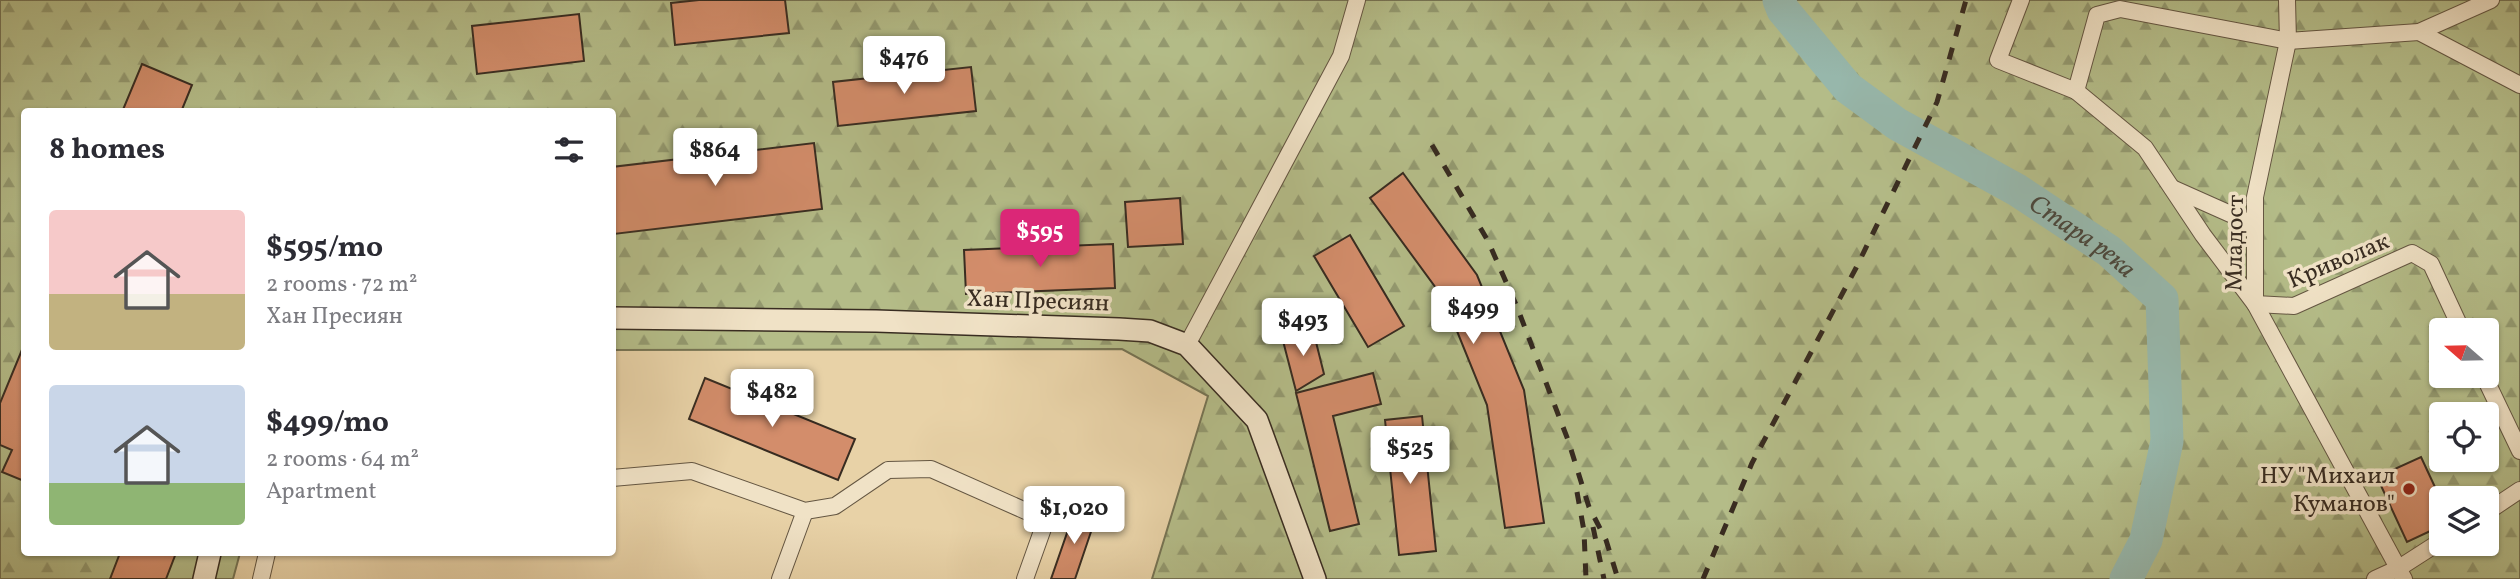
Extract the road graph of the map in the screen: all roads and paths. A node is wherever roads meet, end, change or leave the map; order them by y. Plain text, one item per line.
1 (1357, 0) edge
2 (2021, 0) edge
3 (2287, 0) edge
4 (2491, 0) edge
5 (2419, 32) junction
6 (2288, 41) junction
7 (2520, 85) edge
8 (2076, 91) junction
9 (2172, 188) junction
10 (2255, 225) junction
11 (2255, 303) junction
12 (616, 318) edge
13 (2456, 318) edge
14 (1187, 345) junction
15 (2490, 388) edge
16 (2520, 451) edge
17 (616, 478) edge
18 (2520, 491) edge
19 (2499, 504) edge
20 (805, 511) junction
21 (2429, 551) edge
22 (209, 556) edge
23 (266, 556) edge
24 (2401, 573) edge
25 (204, 579) edge
26 (261, 579) edge
27 (779, 579) edge
28 (1025, 579) edge
29 (1315, 579) edge
30 (2375, 579) edge

1 - 14 street
2 - 8 street
3 - 6 street, Младост
4 - 5 street
5 - 6 street
5 - 7 street
6 - 8 street
6 - 10 street, Младост
8 - 9 street
9 - 10 street
9 - 11 street
10 - 11 street, Младост
11 - 13 street, Криволак
11 - 24 street, Младост
12 - 14 street, Хан Пресиян
14 - 29 street, Хан Пресиян
15 - 16 street
17 - 20 street
18 - 19 street
20 - 27 street
20 - 28 street
21 - 24 street
22 - 25 street
23 - 26 street
24 - 30 street

